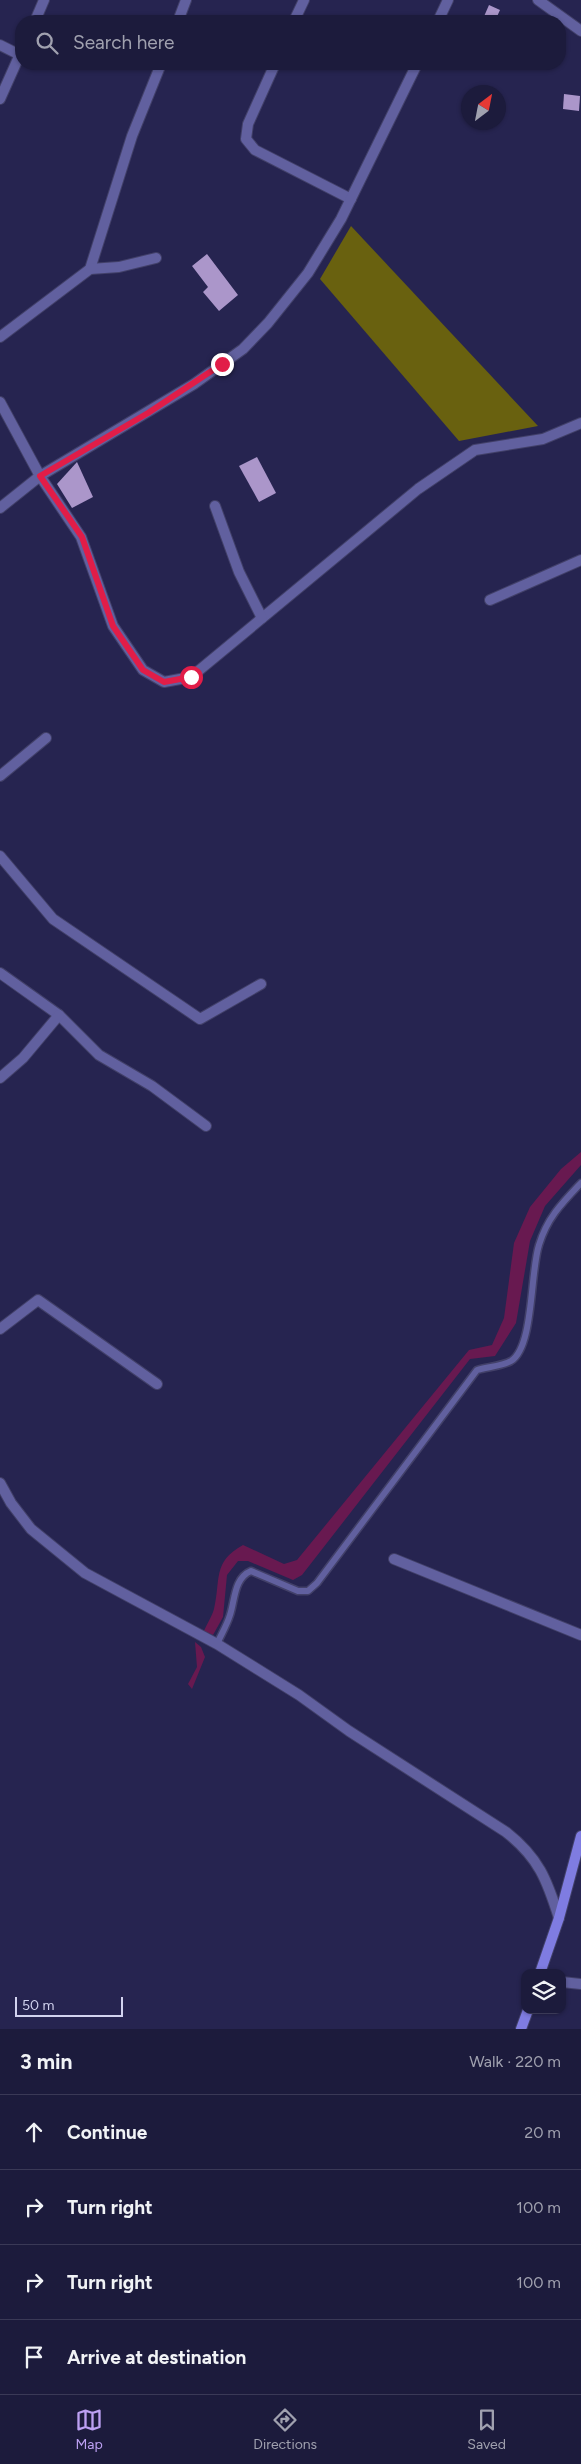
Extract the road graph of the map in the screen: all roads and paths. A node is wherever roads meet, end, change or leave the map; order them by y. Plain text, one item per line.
1 (44, 0) edge
2 (186, 0) edge
3 (304, 0) edge
4 (448, 0) edge
5 (538, 0) edge
6 (38, 15) edge
7 (180, 15) edge
8 (297, 15) edge
9 (441, 15) edge
10 (559, 15) edge
11 (566, 20) edge
12 (581, 31) edge
13 (0, 45) edge
14 (15, 51) edge
15 (15, 67) edge
16 (159, 70) edge
17 (272, 70) edge
18 (414, 70) edge
19 (0, 99) edge
20 (351, 199) junction
21 (156, 258) dead end
22 (90, 269) junction
23 (0, 338) edge
24 (0, 402) edge
25 (581, 423) edge
26 (40, 476) junction
27 (215, 506) dead end
28 (0, 508) edge
29 (581, 560) edge
30 (490, 600) dead end
31 (262, 618) junction
32 (46, 738) dead end
33 (0, 776) edge
34 (0, 856) edge
35 (0, 973) edge
36 (260, 984) dead end
37 (59, 1015) junction
38 (0, 1078) edge
39 (206, 1126) dead end
40 (581, 1183) edge
41 (0, 1329) edge
42 (157, 1384) dead end
43 (0, 1483) edge
44 (394, 1559) dead end
45 (581, 1635) edge
46 (217, 1644) junction
47 (581, 1836) edge
48 (559, 1918) junction
49 (541, 1969) edge
50 (566, 1982) edge
51 (581, 1984) edge
52 (527, 2014) edge
53 (521, 2029) edge

1 - 6 street
2 - 7 street
3 - 8 street
4 - 9 street
5 - 10 street
11 - 12 street
13 - 14 street
15 - 19 street
16 - 22 street
17 - 20 street
18 - 20 street
20 - 26 street
21 - 22 street
22 - 23 street
24 - 26 street
25 - 31 street
26 - 28 street
26 - 31 street
27 - 31 street
29 - 30 street
32 - 33 street
34 - 36 street
35 - 37 street
37 - 38 street
37 - 39 street
40 - 46 lane
41 - 42 street
43 - 46 street
44 - 45 street
46 - 48 street
47 - 48 main road
48 - 49 main road
50 - 51 street
52 - 53 main road

